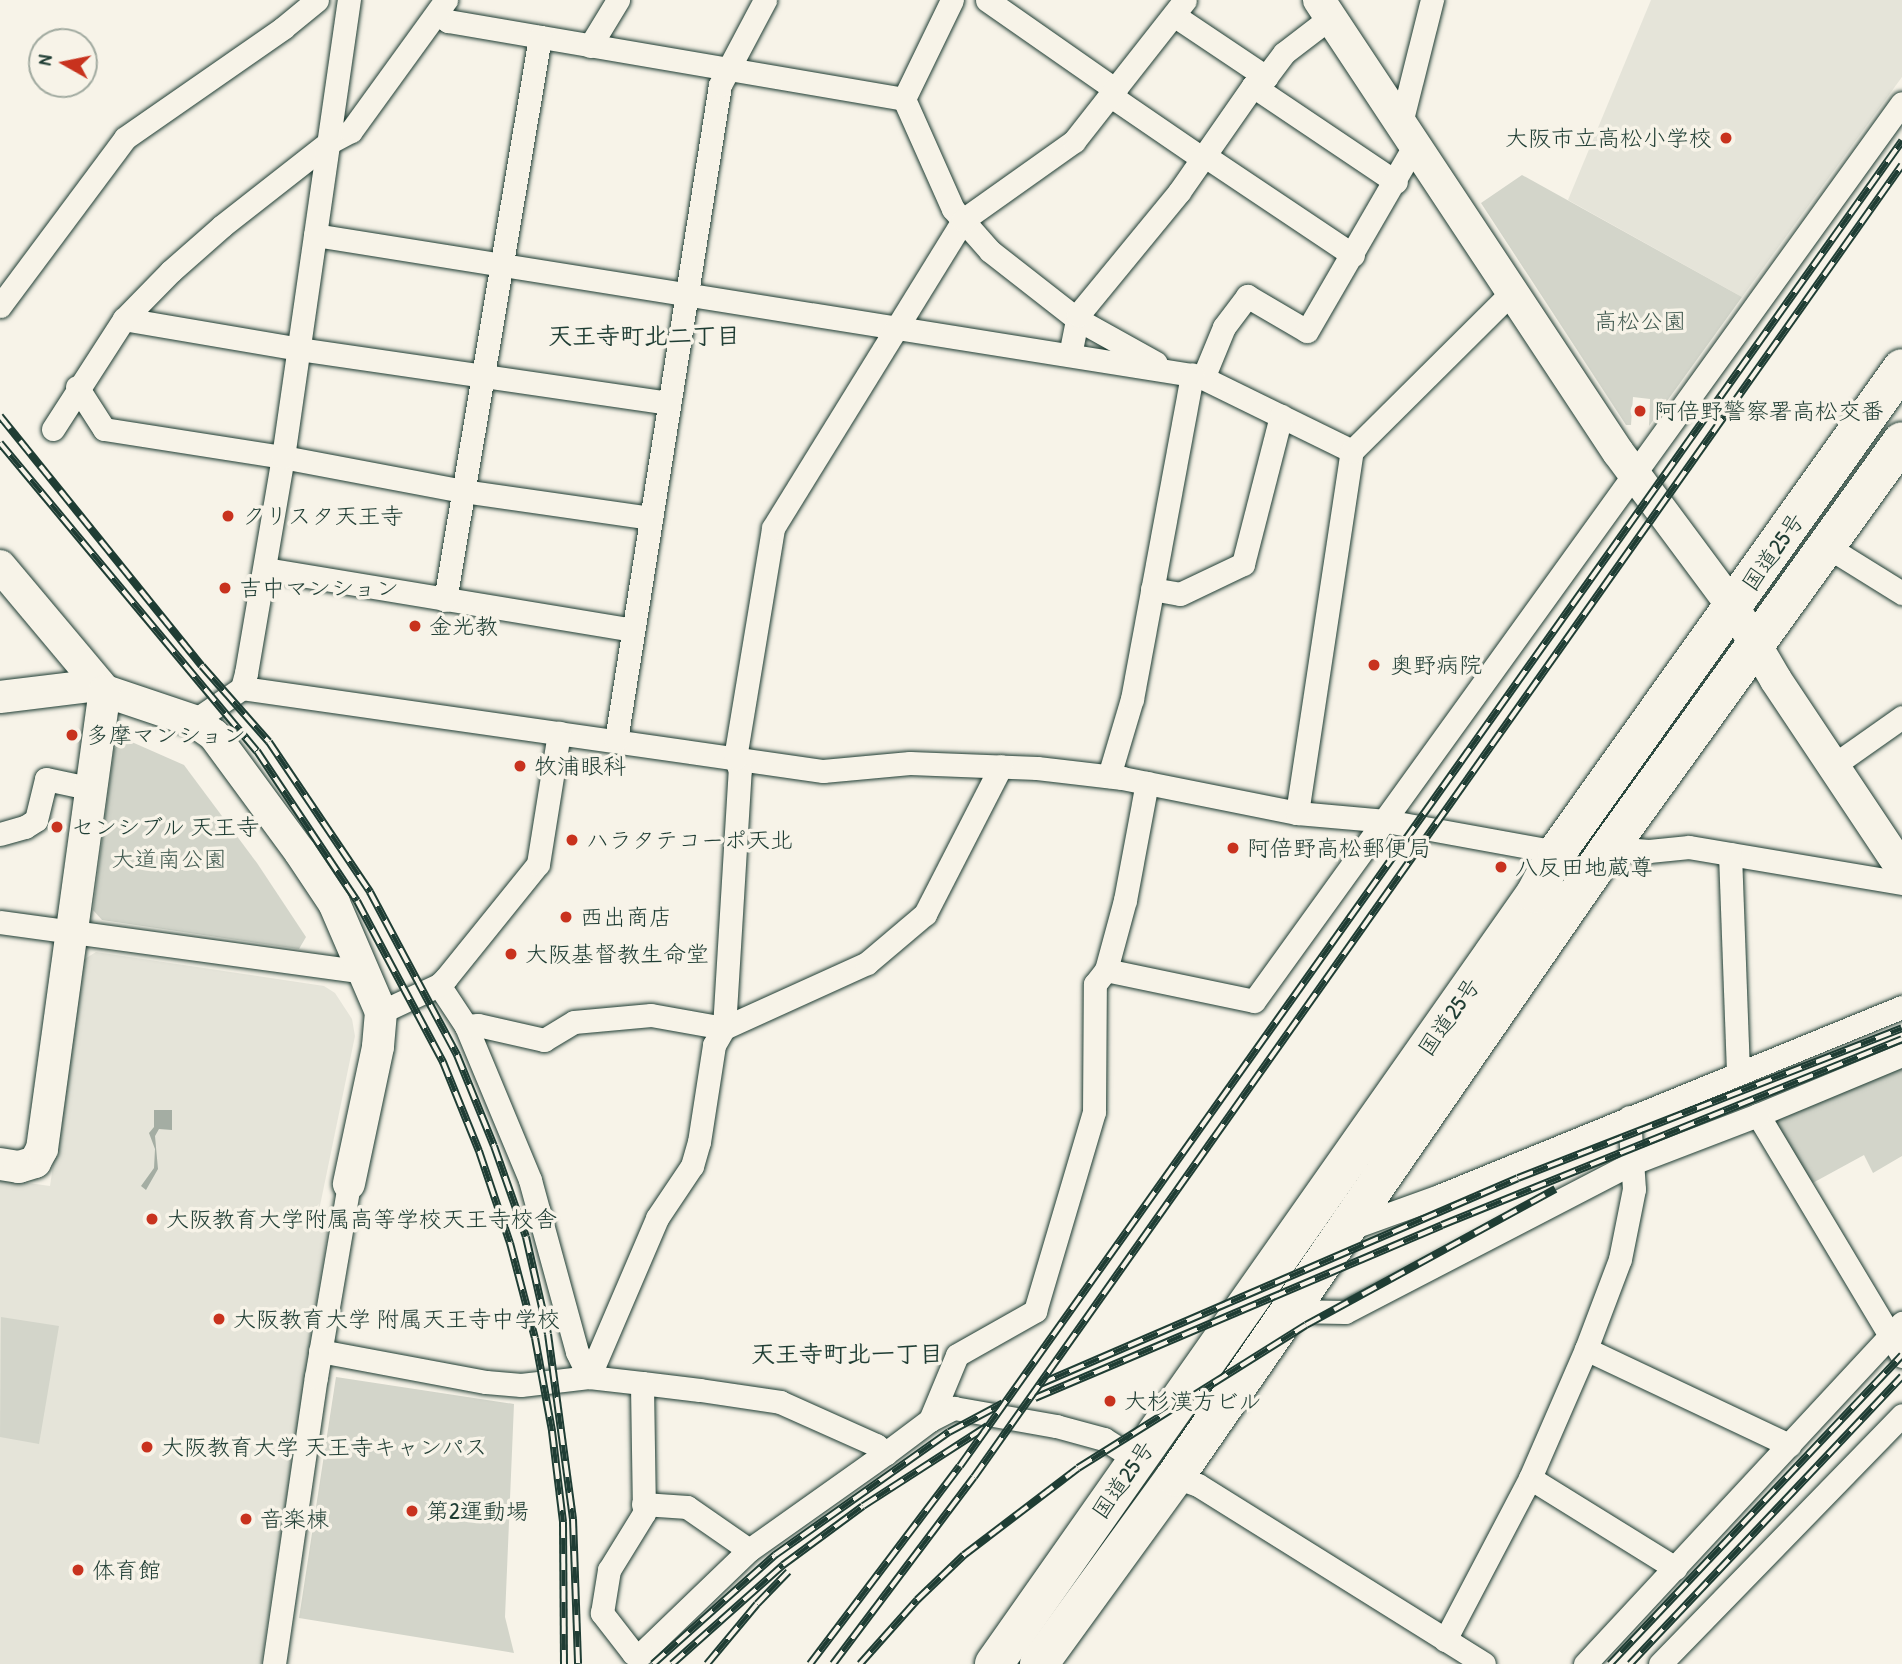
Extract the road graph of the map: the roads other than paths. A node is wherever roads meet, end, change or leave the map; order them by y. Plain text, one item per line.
1 (317, 0) edge
2 (349, 0) edge
3 (618, 0) edge
4 (765, 0) edge
5 (951, 0) edge
6 (988, 0) edge
7 (1433, 0) edge
8 (442, 7) edge
9 (1180, 8) edge
10 (1325, 8) edge
11 (540, 37) junction
12 (590, 46) junction
13 (729, 67) junction
14 (1259, 82) junction
15 (1114, 93) junction
16 (904, 99) junction
17 (1902, 103) edge
18 (1895, 129) edge
19 (1408, 134) junction
20 (328, 143) junction
21 (1204, 157) junction
22 (1396, 182) junction
23 (963, 220) junction
24 (315, 235) junction
25 (1353, 255) junction
26 (500, 265) junction
27 (1513, 291) junction
28 (686, 293) junction
29 (0, 306) edge
30 (124, 319) junction
31 (1077, 319) junction
32 (897, 327) junction
33 (299, 349) junction
34 (1070, 355) junction
35 (1902, 368) edge
36 (1189, 375) junction
37 (482, 377) junction
38 (78, 387) junction
39 (669, 403) junction
40 (1281, 416) junction
41 (53, 429) dead end
42 (1352, 451) junction
43 (283, 457) junction
44 (1897, 457) edge
45 (1635, 474) junction
46 (463, 491) junction
47 (651, 518) junction
48 (1829, 547) junction
49 (0, 566) edge
50 (265, 569) junction
51 (1152, 589) junction
52 (1902, 593) edge
53 (445, 600) junction
54 (1734, 608) junction
55 (632, 630) junction
56 (1756, 643) junction
57 (102, 688) junction
58 (242, 688) junction
59 (0, 697) edge
60 (1902, 717) edge
61 (194, 722) junction
62 (559, 733) junction
63 (615, 740) junction
64 (735, 758) junction
65 (1834, 765) junction
66 (1001, 766) junction
67 (1109, 776) junction
68 (1147, 783) junction
69 (93, 789) junction
70 (1297, 813) junction
71 (1386, 821) junction
72 (0, 834) edge
73 (1609, 848) junction
74 (1557, 852) junction
75 (1730, 854) junction
76 (1902, 869) edge
77 (1902, 883) edge
78 (0, 922) edge
79 (74, 933) junction
80 (1105, 970) junction
81 (366, 972) junction
82 (439, 985) junction
83 (1902, 1007) edge
84 (381, 1012) junction
85 (466, 1026) junction
86 (724, 1028) junction
87 (1902, 1055) edge
88 (1738, 1073) junction
89 (1758, 1115) junction
90 (1629, 1117) junction
91 (1633, 1163) junction
92 (0, 1164) edge
93 (349, 1185) joint
94 (1348, 1229) junction
95 (1291, 1311) junction
96 (1896, 1330) edge
97 (1586, 1349) junction
98 (320, 1351) junction
99 (1902, 1356) edge
100 (589, 1377) junction
101 (642, 1383) junction
102 (1902, 1415) edge
103 (930, 1420) junction
104 (1789, 1445) junction
105 (886, 1453) junction
106 (1137, 1460) junction
107 (1175, 1477) junction
108 (1530, 1478) junction
109 (643, 1504) junction
110 (749, 1550) junction
111 (1675, 1568) junction
112 (1445, 1640) junction
113 (274, 1664) edge
114 (994, 1664) edge
115 (1039, 1664) edge
116 (1484, 1664) edge
117 (1585, 1664) edge
118 (1660, 1664) edge

1 - 29 street
2 - 20 street
3 - 12 street
4 - 13 street
5 - 16 street
6 - 15 street
7 - 19 street
8 - 11 street
8 - 20 street
9 - 14 street
9 - 15 street
10 - 14 street
10 - 19 street
11 - 12 street
11 - 26 street
12 - 13 street
13 - 16 street
13 - 28 street
14 - 21 street
14 - 22 street
15 - 21 street
15 - 23 street
16 - 23 street
17 - 18 street
18 - 45 street
19 - 22 street
19 - 27 street
20 - 24 street
20 - 30 street
21 - 25 street
21 - 31 street
22 - 25 street
23 - 31 street
23 - 32 street
24 - 26 street
24 - 33 street
25 - 36 street
26 - 28 street
26 - 37 street
27 - 42 street
27 - 45 street
28 - 32 street
28 - 39 street
30 - 33 street
30 - 38 street
31 - 34 street
31 - 36 street
32 - 34 street
32 - 64 street
33 - 37 street
33 - 43 street
34 - 36 street
35 - 54 highway, 国道25号
36 - 40 street
36 - 51 street
37 - 39 street
37 - 46 street
38 - 41 street
38 - 43 street
39 - 47 street
40 - 42 street
40 - 51 street
42 - 70 street
43 - 46 street
43 - 50 street
44 - 48 highway, 国道25号
45 - 54 street
45 - 71 street
46 - 47 street
46 - 53 street
47 - 55 street
48 - 52 street
48 - 56 highway, 国道25号
49 - 57 street
50 - 53 street
50 - 58 street
51 - 67 street
53 - 55 street
54 - 56 street
54 - 74 highway, 国道25号
55 - 63 street
56 - 65 street
56 - 73 highway, 国道25号
57 - 59 street
57 - 61 street
57 - 69 street
58 - 61 street
58 - 62 street
60 - 65 street
61 - 81 street
62 - 63 street
62 - 82 street
63 - 64 street
64 - 66 street
64 - 86 street
65 - 76 street
66 - 67 street
66 - 86 street
67 - 68 street
68 - 70 street
68 - 80 street
69 - 72 street
69 - 79 street
70 - 71 street
71 - 74 street
71 - 80 street
73 - 75 street
73 - 94 highway, 国道25号
74 - 106 highway, 国道25号
75 - 77 street
75 - 88 street
78 - 79 street
79 - 81 street
79 - 92 street
80 - 103 street
81 - 84 street
82 - 84 street
82 - 85 street
83 - 88 street
84 - 93 street
85 - 86 street
85 - 100 street
86 - 100 street
87 - 89 street
88 - 90 street
89 - 91 street
89 - 96 street
90 - 91 street
90 - 94 street
91 - 95 street
91 - 97 street
93 - 98 street
94 - 95 highway, 国道25号
95 - 107 highway, 国道25号
96 - 99 street
96 - 104 street
97 - 104 street
97 - 108 street
98 - 100 street
98 - 113 street
100 - 101 street
101 - 105 street
101 - 109 street
102 - 118 street
103 - 105 street
103 - 106 street
104 - 111 street
105 - 110 street
106 - 114 highway, 国道25号
107 - 112 street
107 - 115 highway, 国道25号
108 - 111 street
108 - 112 street
109 - 110 street
109 - 110 street
111 - 117 street
112 - 116 street

